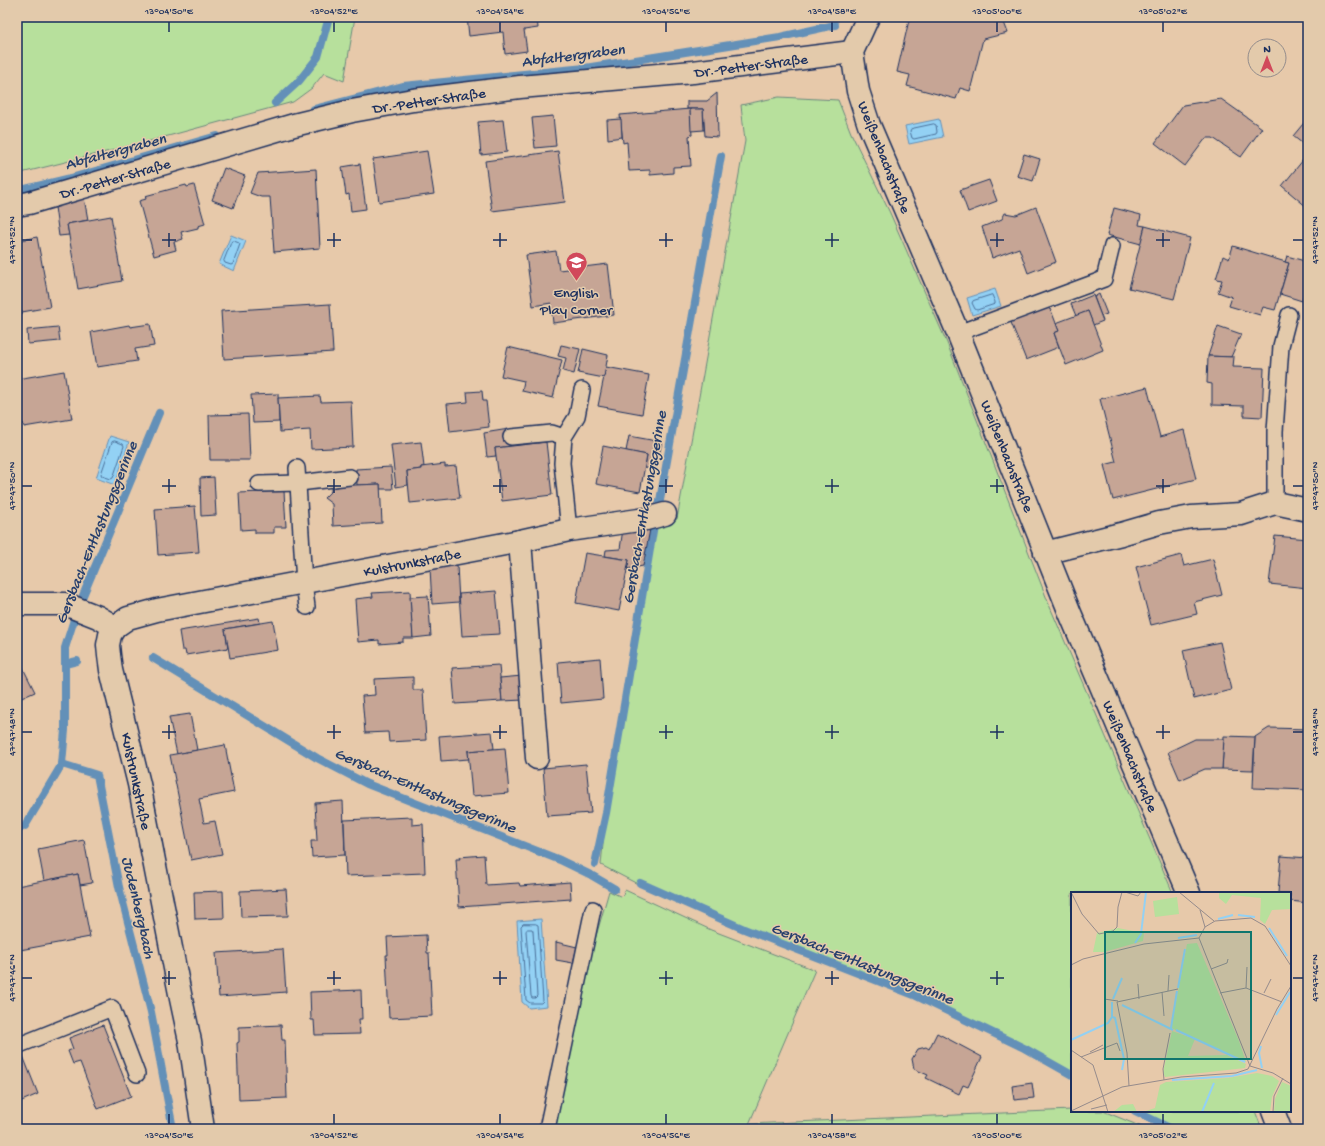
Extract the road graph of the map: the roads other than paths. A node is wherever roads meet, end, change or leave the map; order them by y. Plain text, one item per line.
1 (868, 17) edge
2 (852, 52) junction
3 (17, 205) edge
4 (1112, 246) dead end
5 (1288, 315) dead end
6 (958, 332) junction
7 (582, 390) dead end
8 (511, 437) dead end
9 (564, 437) junction
10 (298, 475) junction
11 (350, 477) dead end
12 (259, 484) dead end
13 (1275, 503) junction
14 (1308, 510) edge
15 (656, 516) dead end
16 (569, 530) junction
17 (520, 542) junction
18 (1045, 553) junction
19 (304, 583) junction
20 (17, 604) edge
21 (307, 606) dead end
22 (107, 622) junction
23 (538, 758) dead end
24 (1189, 892) edge
25 (593, 909) dead end
26 (17, 1046) edge
27 (137, 1074) dead end
28 (1273, 1112) edge
29 (203, 1129) edge
30 (547, 1129) edge
31 (1280, 1129) edge

1 - 2 street
2 - 3 street, Dr.-Petter-Straße
2 - 6 street, Weißenbachstraße
4 - 6 lane
5 - 13 lane
6 - 18 street, Weißenbachstraße
7 - 9 lane
8 - 9 lane
9 - 16 lane
10 - 11 lane
10 - 12 lane
10 - 19 lane
13 - 14 street
13 - 18 street
15 - 16 street, Kulstrunkstraße
16 - 17 street, Kulstrunkstraße
17 - 19 street, Kulstrunkstraße
17 - 23 street
18 - 24 street, Weißenbachstraße
19 - 21 lane
19 - 22 street, Kulstrunkstraße
20 - 22 street
22 - 29 street, Kulstrunkstraße
25 - 30 lane
26 - 27 lane
28 - 31 street

